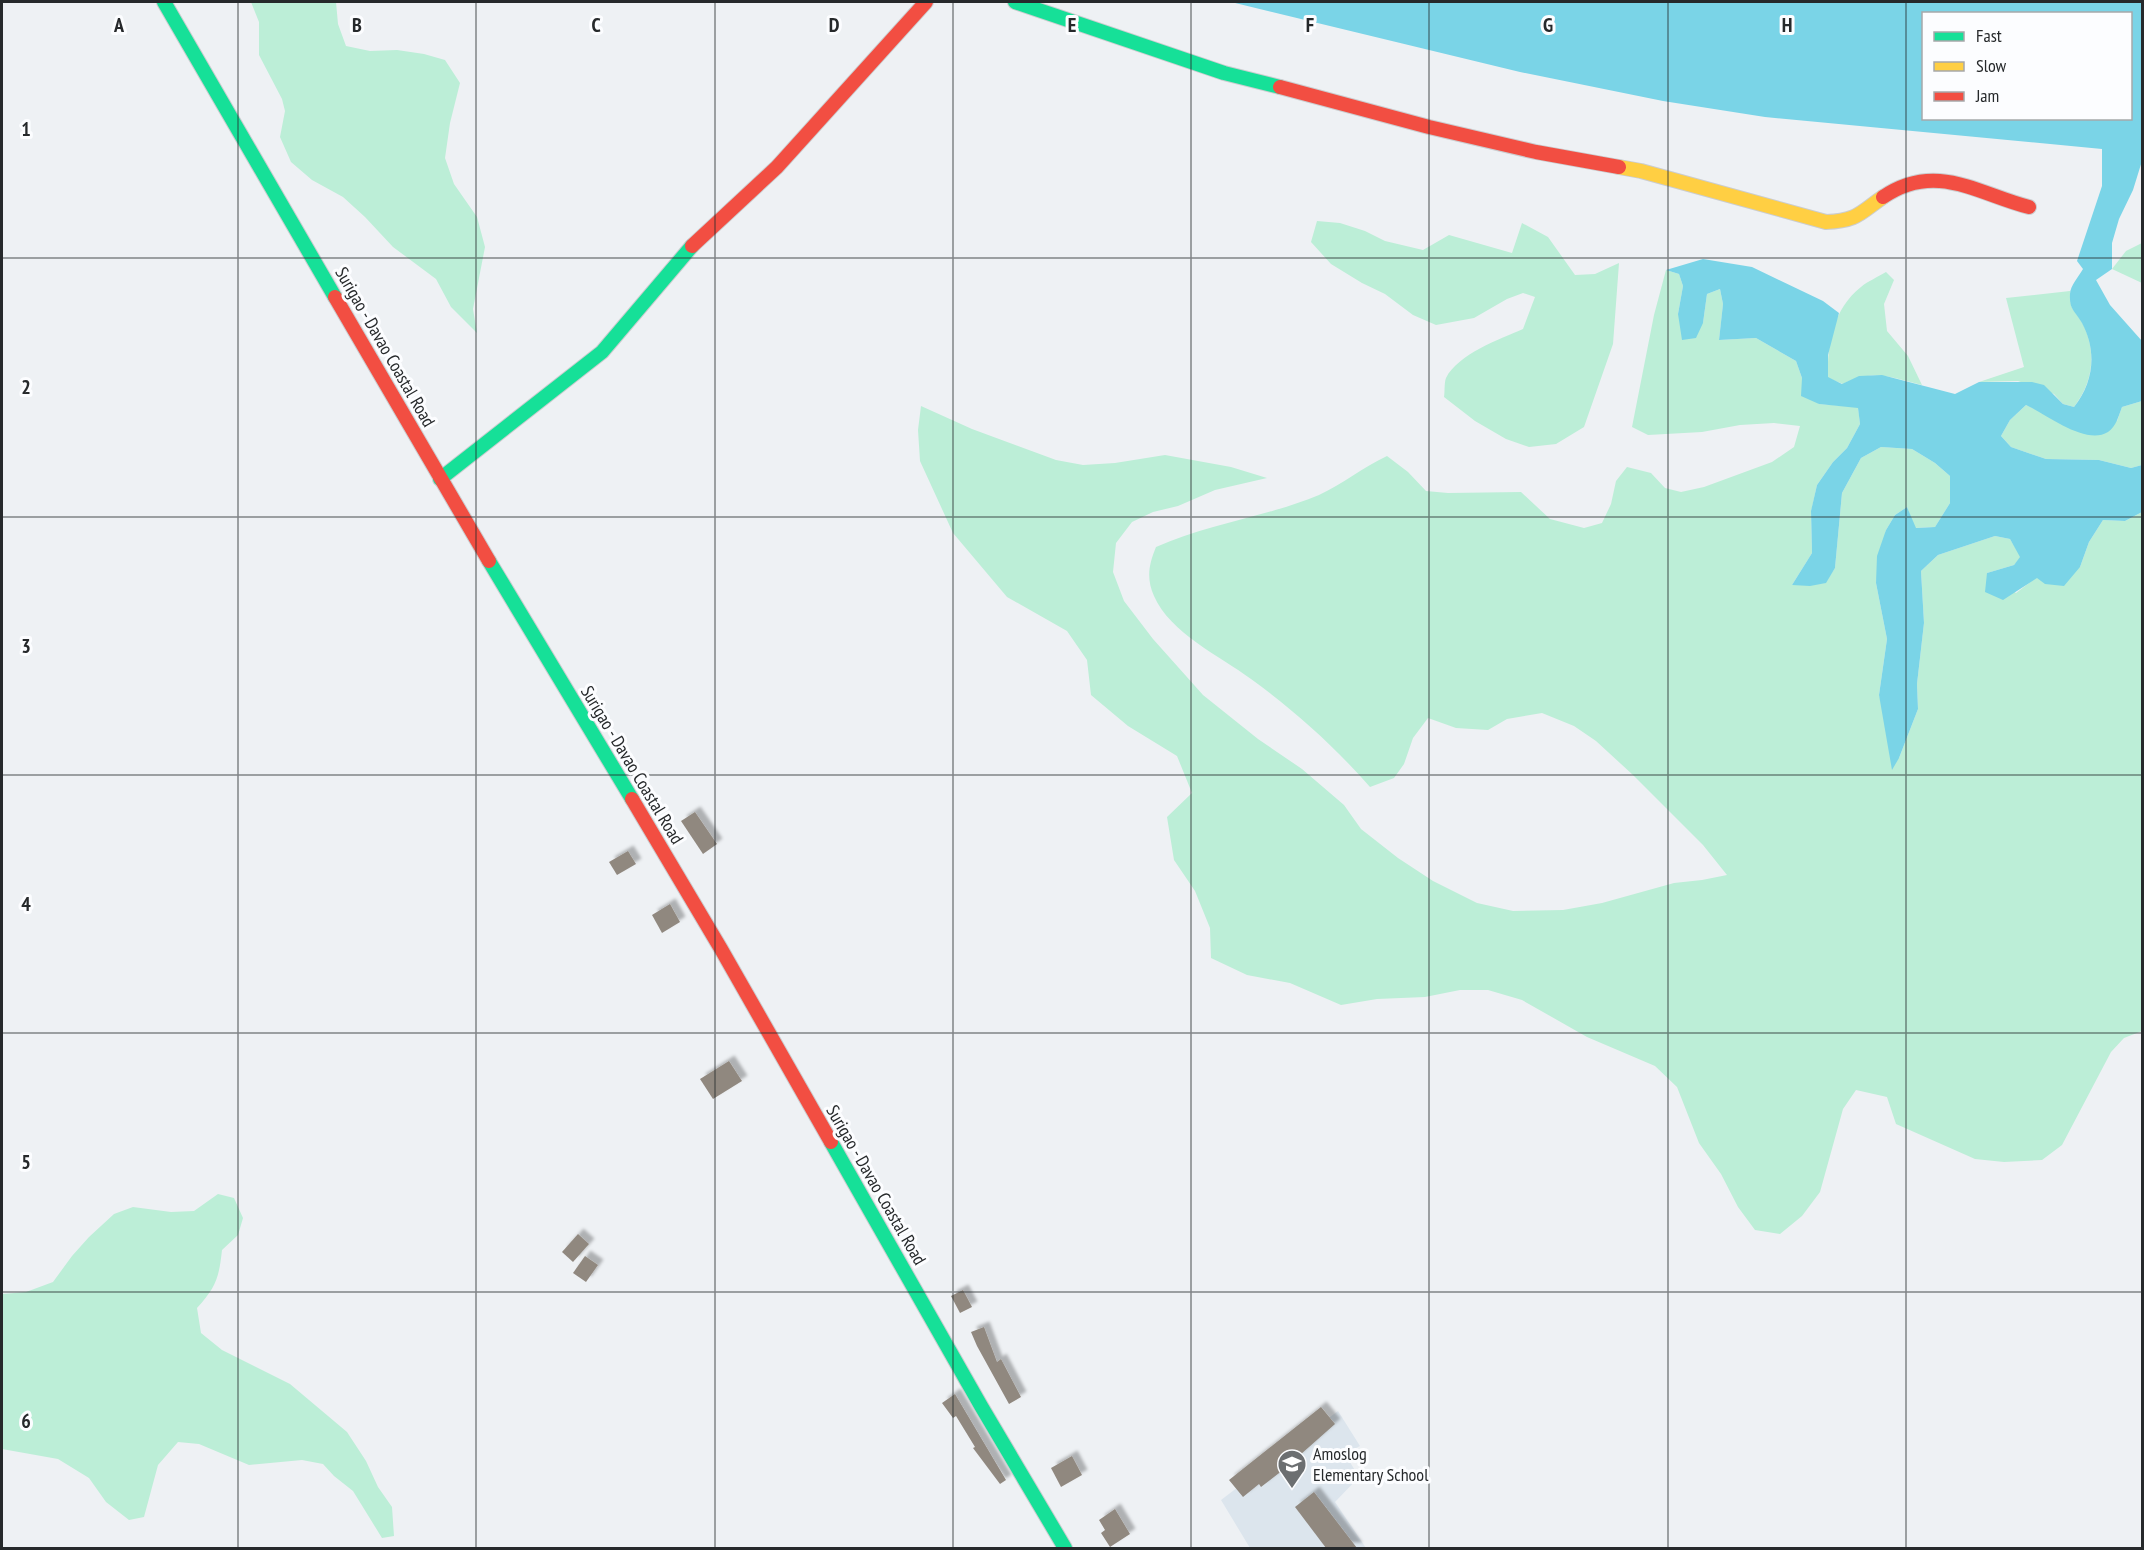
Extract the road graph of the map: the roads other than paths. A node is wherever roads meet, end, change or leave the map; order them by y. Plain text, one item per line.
1 (164, 2) edge
2 (926, 2) edge
3 (1015, 2) edge
4 (2029, 207) dead end
5 (440, 479) junction
6 (1065, 1548) edge

1 - 5 main road, Surigao - Davao Coastal Road
2 - 5 main road
3 - 4 main road
5 - 6 main road, Surigao - Davao Coastal Road

